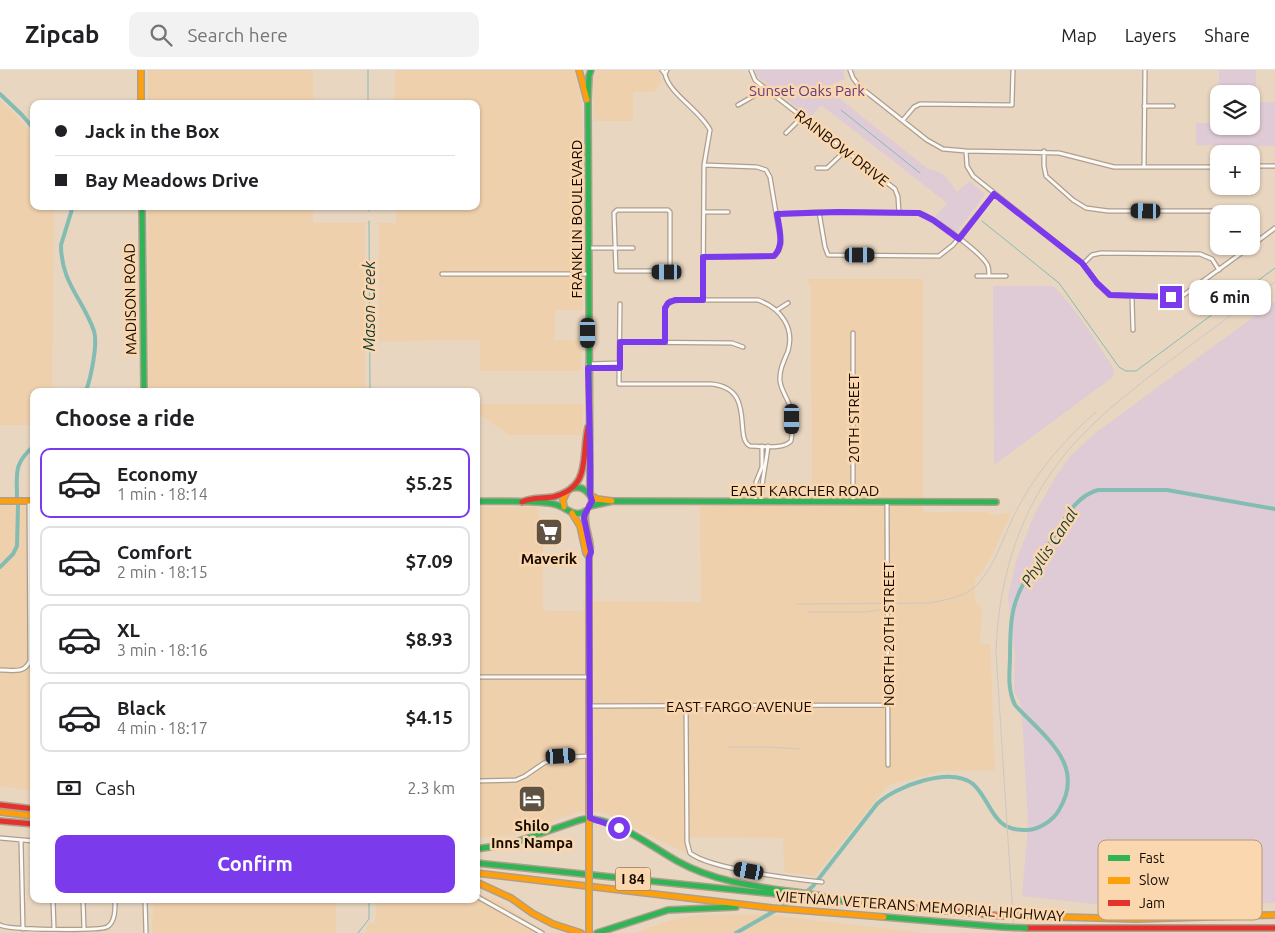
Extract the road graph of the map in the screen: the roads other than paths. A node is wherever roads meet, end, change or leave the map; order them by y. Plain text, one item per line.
1 (141, 70) edge
2 (579, 70) edge
3 (591, 70) edge
4 (662, 70) edge
5 (667, 70) edge
6 (751, 70) edge
7 (850, 70) edge
8 (1013, 70) edge
9 (1144, 70) edge
10 (665, 74) junction
11 (766, 89) junction
12 (141, 100) edge
13 (588, 101) junction
14 (738, 104) dead end
15 (1144, 106) junction
16 (1173, 106) dead end
17 (802, 117) junction
18 (903, 120) junction
19 (786, 133) dead end
20 (845, 151) junction
21 (966, 151) junction
22 (1044, 152) junction
23 (704, 165) junction
24 (1210, 166) edge
25 (1260, 166) edge
26 (1275, 166) edge
27 (1144, 167) junction
28 (817, 168) dead end
29 (994, 194) junction
30 (142, 210) edge
31 (1210, 211) edge
32 (704, 212) junction
33 (728, 212) dead end
34 (819, 212) junction
35 (899, 213) junction
36 (777, 214) junction
37 (1275, 228) edge
38 (959, 239) junction
39 (1260, 240) edge
40 (589, 248) junction
41 (615, 248) junction
42 (633, 248) dead end
43 (1239, 255) edge
44 (703, 257) junction
45 (1084, 264) junction
46 (1219, 270) junction
47 (442, 274) dead end
48 (589, 274) junction
49 (976, 276) dead end
50 (989, 276) junction
51 (1006, 276) dead end
52 (1132, 297) junction
53 (703, 300) junction
54 (788, 303) dead end
55 (620, 304) dead end
56 (777, 310) junction
57 (1133, 330) dead end
58 (853, 333) dead end
59 (620, 342) junction
60 (665, 342) junction
61 (743, 347) dead end
62 (620, 363) junction
63 (588, 366) junction
64 (620, 368) junction
65 (144, 388) edge
66 (589, 426) junction
67 (762, 446) junction
68 (768, 446) junction
69 (571, 489) junction
70 (591, 495) junction
71 (0, 501) edge
72 (30, 501) edge
73 (613, 501) junction
74 (480, 502) edge
75 (522, 502) junction
76 (758, 502) junction
77 (853, 502) junction
78 (996, 502) dead end
79 (887, 503) junction
80 (564, 507) junction
81 (588, 508) junction
82 (572, 513) junction
83 (589, 557) junction
84 (30, 661) edge
85 (0, 670) edge
86 (480, 677) edge
87 (590, 677) junction
88 (888, 705) junction
89 (590, 706) junction
90 (686, 706) junction
91 (590, 756) junction
92 (888, 765) dead end
93 (480, 781) edge
94 (0, 805) edge
95 (30, 809) edge
96 (0, 812) edge
97 (30, 816) edge
98 (590, 818) junction
99 (0, 822) edge
100 (30, 824) edge
101 (0, 838) edge
102 (21, 840) junction
103 (30, 841) edge
104 (480, 849) edge
105 (480, 863) edge
106 (480, 873) edge
107 (822, 882) dead end
108 (480, 884) edge
109 (791, 894) junction
110 (480, 898) edge
111 (53, 903) edge
112 (83, 903) edge
113 (115, 903) edge
114 (145, 903) edge
115 (868, 904) junction
116 (772, 908) junction
117 (1262, 915) edge
118 (1275, 915) edge
119 (1098, 918) edge
120 (0, 925) edge
121 (1275, 928) edge
122 (23, 929) junction
123 (54, 929) junction
124 (84, 929) junction
125 (146, 933) edge
126 (542, 933) edge
127 (581, 933) edge
128 (589, 933) edge
129 (597, 933) edge

1 - 12 main road
2 - 13 main road, FRANKLIN BOULEVARD
3 - 13 main road, FRANKLIN BOULEVARD
4 - 10 street
5 - 10 street
6 - 11 street, RAINBOW DRIVE
7 - 18 street
8 - 18 street
9 - 15 street
10 - 23 street
11 - 14 street
11 - 17 street, RAINBOW DRIVE
13 - 40 main road, FRANKLIN BOULEVARD
15 - 16 street
15 - 27 street
17 - 19 street
17 - 20 street, RAINBOW DRIVE
18 - 21 street
20 - 28 street
20 - 35 street, RAINBOW DRIVE
21 - 22 street
21 - 29 street
22 - 27 street
22 - 31 street
23 - 32 street
23 - 36 street
24 - 27 street
25 - 26 street
29 - 38 street
29 - 45 street
30 - 65 main road, MADISON ROAD
32 - 33 street
32 - 44 street
34 - 35 street
34 - 36 street
34 - 38 street
35 - 38 street
36 - 44 street
37 - 39 street
38 - 50 street
40 - 41 street
40 - 48 main road, FRANKLIN BOULEVARD
41 - 41 street
41 - 42 street
43 - 46 street
44 - 53 street
45 - 46 street
45 - 52 street
46 - 52 street
47 - 48 street
48 - 63 main road, FRANKLIN BOULEVARD
49 - 50 street
50 - 51 street
52 - 57 street
53 - 56 street
53 - 60 street
54 - 56 street
55 - 59 street
56 - 68 street
58 - 77 street, 20TH STREET
59 - 60 street
59 - 62 street
60 - 61 street
62 - 63 street
62 - 64 street
63 - 64 street
63 - 66 main road, FRANKLIN BOULEVARD
64 - 67 street
66 - 69 main road, FRANKLIN BOULEVARD
66 - 70 main road, FRANKLIN BOULEVARD
67 - 68 street
67 - 76 street
68 - 76 street
69 - 70 main road
69 - 75 main road
69 - 80 main road
70 - 73 main road
70 - 81 main road
71 - 72 main road
73 - 76 main road, EAST KARCHER ROAD
73 - 81 main road
74 - 75 main road
75 - 80 main road
76 - 77 main road, EAST KARCHER ROAD
77 - 79 main road, EAST KARCHER ROAD
78 - 79 main road, EAST KARCHER ROAD
79 - 88 street, NORTH 20TH STREET
80 - 82 main road
81 - 82 main road
81 - 83 main road
82 - 83 main road
83 - 87 main road
84 - 85 street
86 - 87 street
87 - 89 main road
88 - 90 street, EAST FARGO AVENUE
88 - 92 street, NORTH 20TH STREET
89 - 90 street, EAST FARGO AVENUE
89 - 91 main road
90 - 107 street
91 - 93 street
91 - 98 main road
94 - 95 main road
96 - 97 main road
98 - 104 main road
98 - 109 main road
98 - 128 main road, bridge
99 - 100 main road
101 - 102 street
102 - 103 street
102 - 122 street
105 - 109 main road, VIETNAM VETERANS MEMORIAL HIGHWAY / I 84
106 - 116 main road, VIETNAM VETERANS MEMORIAL HIGHWAY / I 84
108 - 127 main road
109 - 115 main road
109 - 115 main road, I 84
110 - 126 street
111 - 123 street
112 - 124 street
113 - 124 street
114 - 125 street
115 - 119 main road, VIETNAM VETERANS MEMORIAL HIGHWAY / I 84, bridge
116 - 121 main road, VIETNAM VETERANS MEMORIAL HIGHWAY / I 84, bridge
116 - 129 main road
117 - 118 main road, VIETNAM VETERANS MEMORIAL HIGHWAY / I 84, bridge
120 - 122 street
122 - 123 street
123 - 124 street

